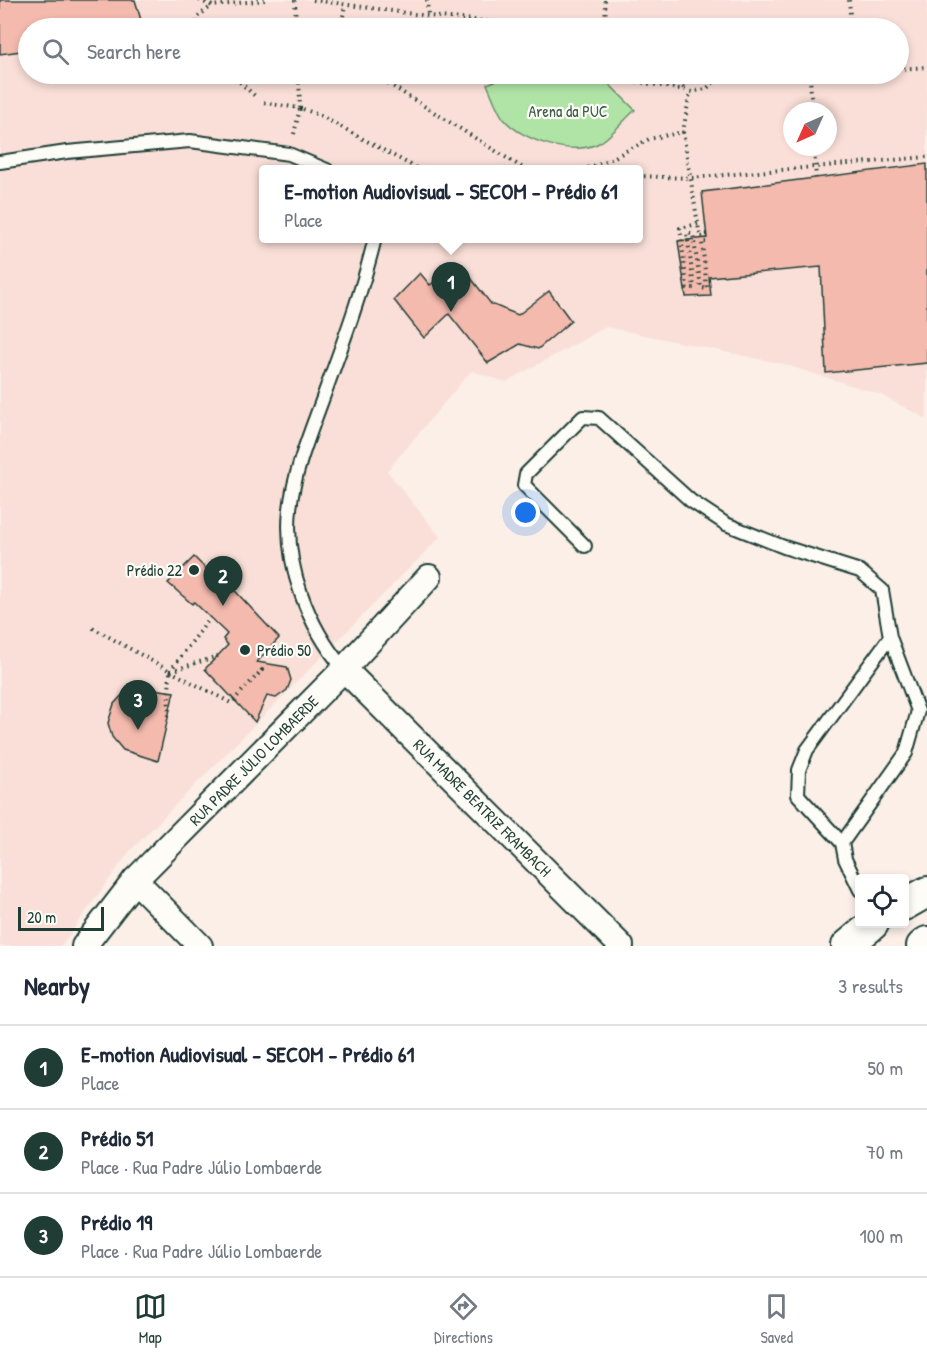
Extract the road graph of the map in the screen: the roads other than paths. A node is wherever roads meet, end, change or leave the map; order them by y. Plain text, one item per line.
1 (0, 162) edge
2 (315, 165) edge
3 (374, 243) edge
4 (585, 546) dead end
5 (429, 577) dead end
6 (890, 637) junction
7 (344, 669) junction
8 (842, 843) junction
9 (135, 880) junction
10 (855, 880) edge
11 (927, 892) edge
12 (909, 902) edge
13 (108, 912) junction
14 (868, 928) edge
15 (927, 942) edge
16 (84, 946) edge
17 (105, 946) edge
18 (200, 946) edge
19 (621, 946) edge
20 (847, 946) edge
21 (922, 946) edge

1 - 2 lane
3 - 7 lane
4 - 6 lane
5 - 7 street, RUA PADRE JÚLIO LOMBAERDE
6 - 8 lane
6 - 8 lane
7 - 9 street, RUA PADRE JÚLIO LOMBAERDE
7 - 19 street, RUA MADRE BEATRIZ FRAMBACH
8 - 10 lane
9 - 13 street, RUA PADRE JÚLIO LOMBAERDE
9 - 18 street
11 - 12 street
13 - 16 street, RUA PADRE JÚLIO LOMBAERDE
13 - 17 street
14 - 20 street
15 - 21 street

